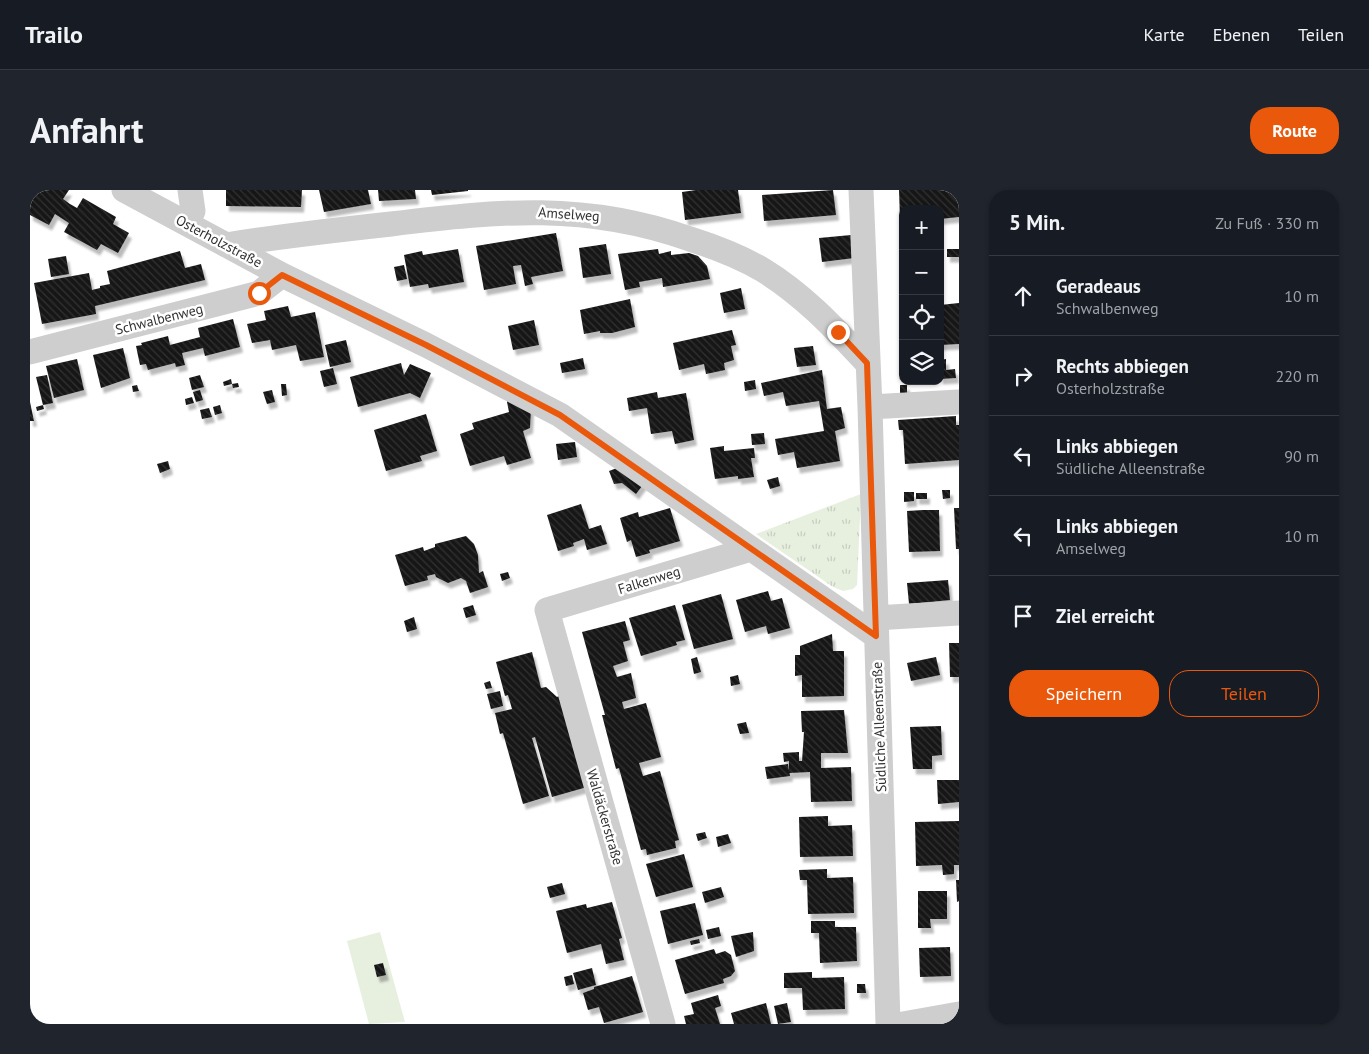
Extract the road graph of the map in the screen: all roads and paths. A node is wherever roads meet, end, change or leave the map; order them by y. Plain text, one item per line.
1 (124, 190) edge
2 (190, 190) edge
3 (860, 190) edge
4 (187, 224) junction
5 (226, 245) junction
6 (282, 275) junction
7 (30, 352) edge
8 (867, 363) junction
9 (959, 402) edge
10 (870, 407) junction
11 (752, 549) junction
12 (547, 610) joint
13 (959, 613) edge
14 (876, 627) junction
15 (959, 1014) edge
16 (663, 1024) edge
17 (888, 1024) edge
18 (903, 1024) edge

1 - 4 street, Osterholzstraße
2 - 4 street
3 - 8 street, Südliche Alleenstraße
4 - 5 street, Osterholzstraße
5 - 6 street, Osterholzstraße
5 - 8 street, Amselweg
6 - 7 street, Schwalbenweg
6 - 11 street, Osterholzstraße
8 - 10 street, Südliche Alleenstraße
9 - 10 street
10 - 14 street, Südliche Alleenstraße
11 - 12 street, Falkenweg
11 - 14 street, Osterholzstraße
12 - 16 street, Waldäckerstraße
13 - 14 street
14 - 17 street, Südliche Alleenstraße
15 - 18 street

